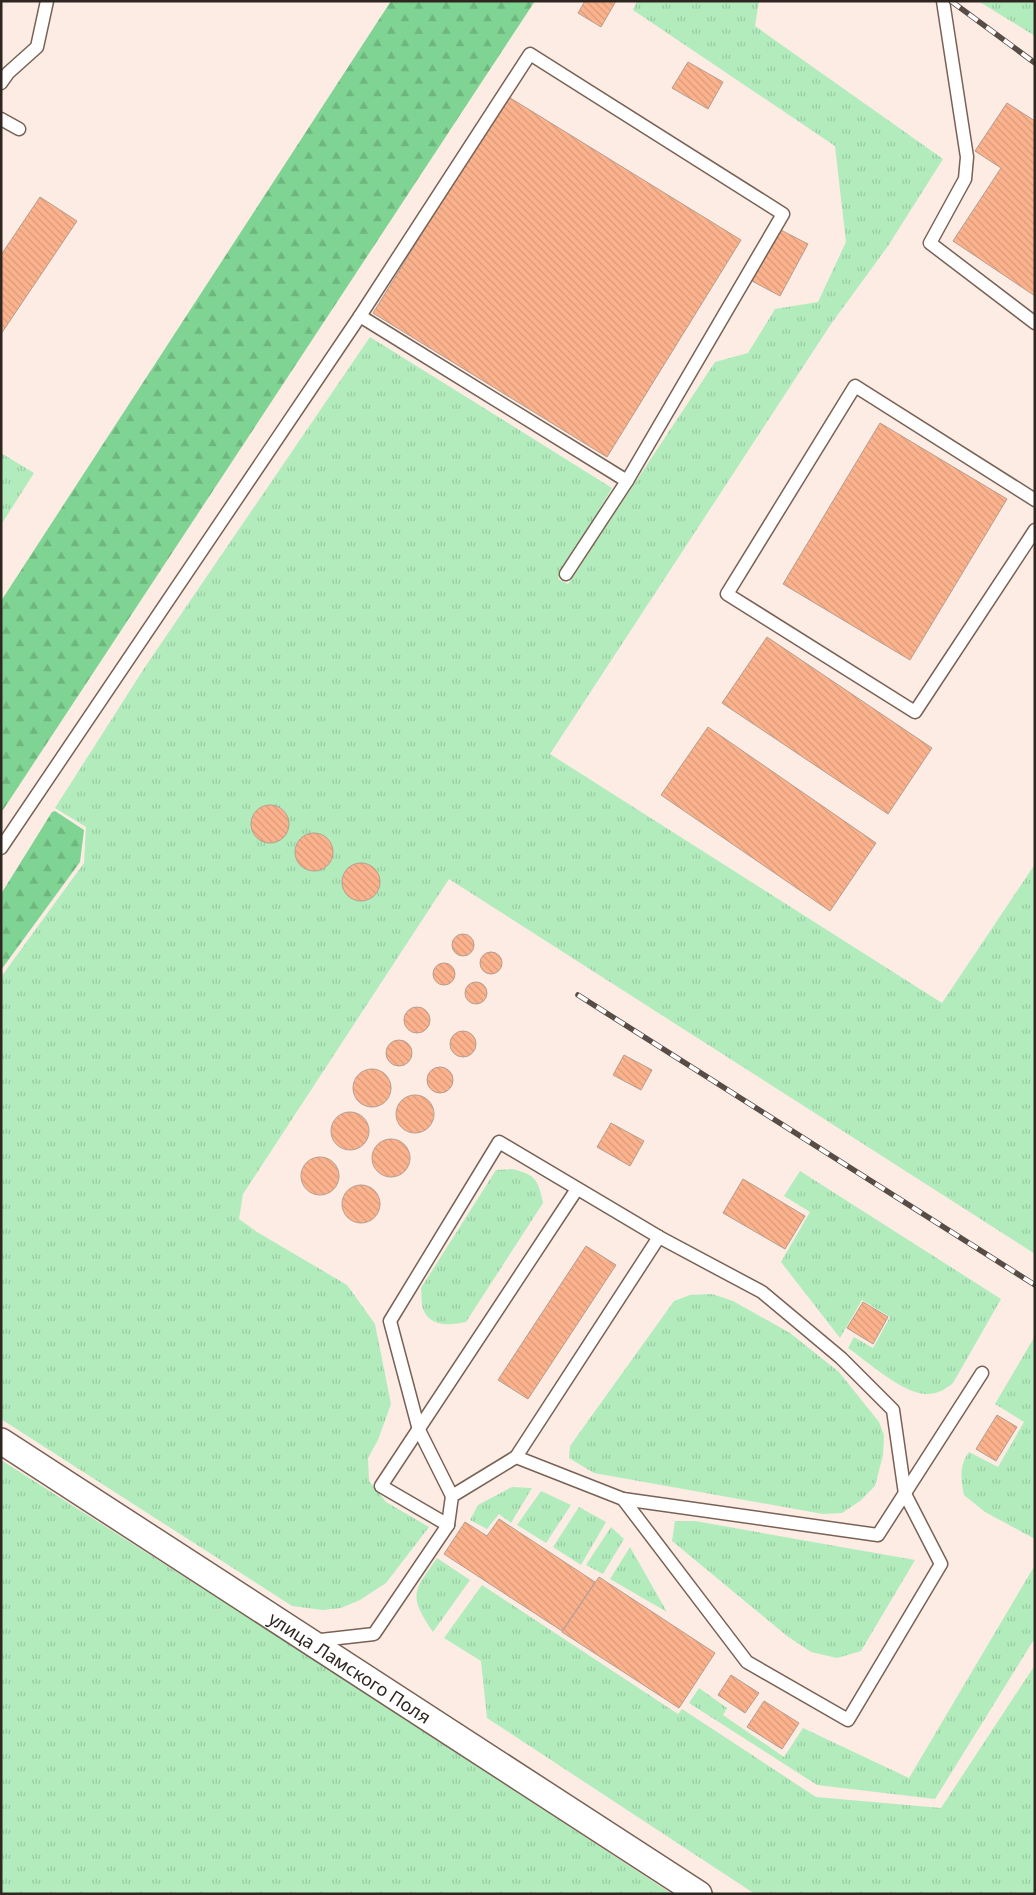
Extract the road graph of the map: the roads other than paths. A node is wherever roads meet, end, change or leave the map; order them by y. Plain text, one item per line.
1 (47, 1) edge
2 (943, 1) edge
3 (4, 75) edge
4 (1, 119) edge
5 (20, 129) dead end
6 (360, 316) junction
7 (1035, 323) edge
8 (627, 481) junction
9 (1035, 500) edge
10 (1035, 530) edge
11 (566, 574) dead end
12 (1, 848) edge
13 (577, 1189) junction
14 (659, 1236) junction
15 (982, 1373) dead end
16 (419, 1430) junction
17 (1, 1441) edge
18 (516, 1457) junction
19 (905, 1494) junction
20 (452, 1496) junction
21 (623, 1499) junction
22 (448, 1525) junction
23 (312, 1641) junction
24 (699, 1894) edge

1 - 3 lane
2 - 7 lane
4 - 5 lane
6 - 8 lane
6 - 8 lane
6 - 12 lane
8 - 11 lane
9 - 10 lane
13 - 14 lane
13 - 16 lane
13 - 16 lane
14 - 18 lane
14 - 19 lane
15 - 19 lane
16 - 20 lane
16 - 22 lane
17 - 23 street, улица Ламского Поля
18 - 20 lane
18 - 21 lane
19 - 21 lane
19 - 21 lane
20 - 22 lane
22 - 23 lane
23 - 24 street, улица Ламского Поля

